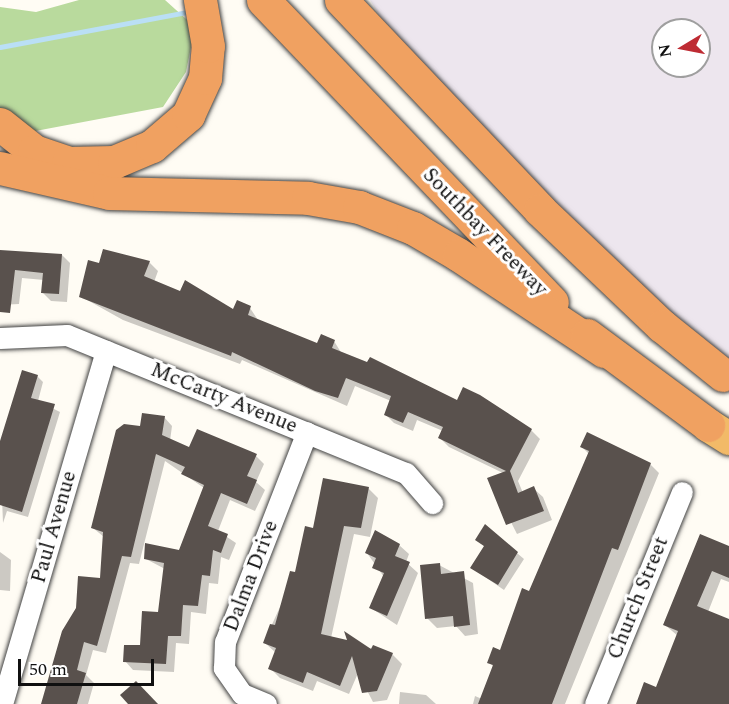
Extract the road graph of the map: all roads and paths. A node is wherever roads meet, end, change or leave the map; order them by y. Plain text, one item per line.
1 (200, 0) edge
2 (341, 0) edge
3 (370, 0) edge
4 (271, 9) edge
5 (422, 84) junction
6 (0, 124) edge
7 (0, 168) edge
8 (0, 338) edge
9 (106, 351) junction
10 (604, 351) junction
11 (727, 371) edge
12 (307, 432) junction
13 (719, 432) edge
14 (682, 492) dead end
15 (432, 503) dead end
16 (2, 704) edge
17 (266, 704) edge
18 (595, 704) edge

1 - 6 highway
2 - 5 highway
3 - 5 highway
4 - 10 highway, Southbay Freeway
5 - 11 highway
7 - 10 highway
8 - 9 street, McCarty Avenue
9 - 12 street, McCarty Avenue
9 - 16 street, Paul Avenue
10 - 13 highway, Southbay Freeway
12 - 15 street, McCarty Avenue
12 - 17 street, Dalma Drive
14 - 18 street, Church Street

